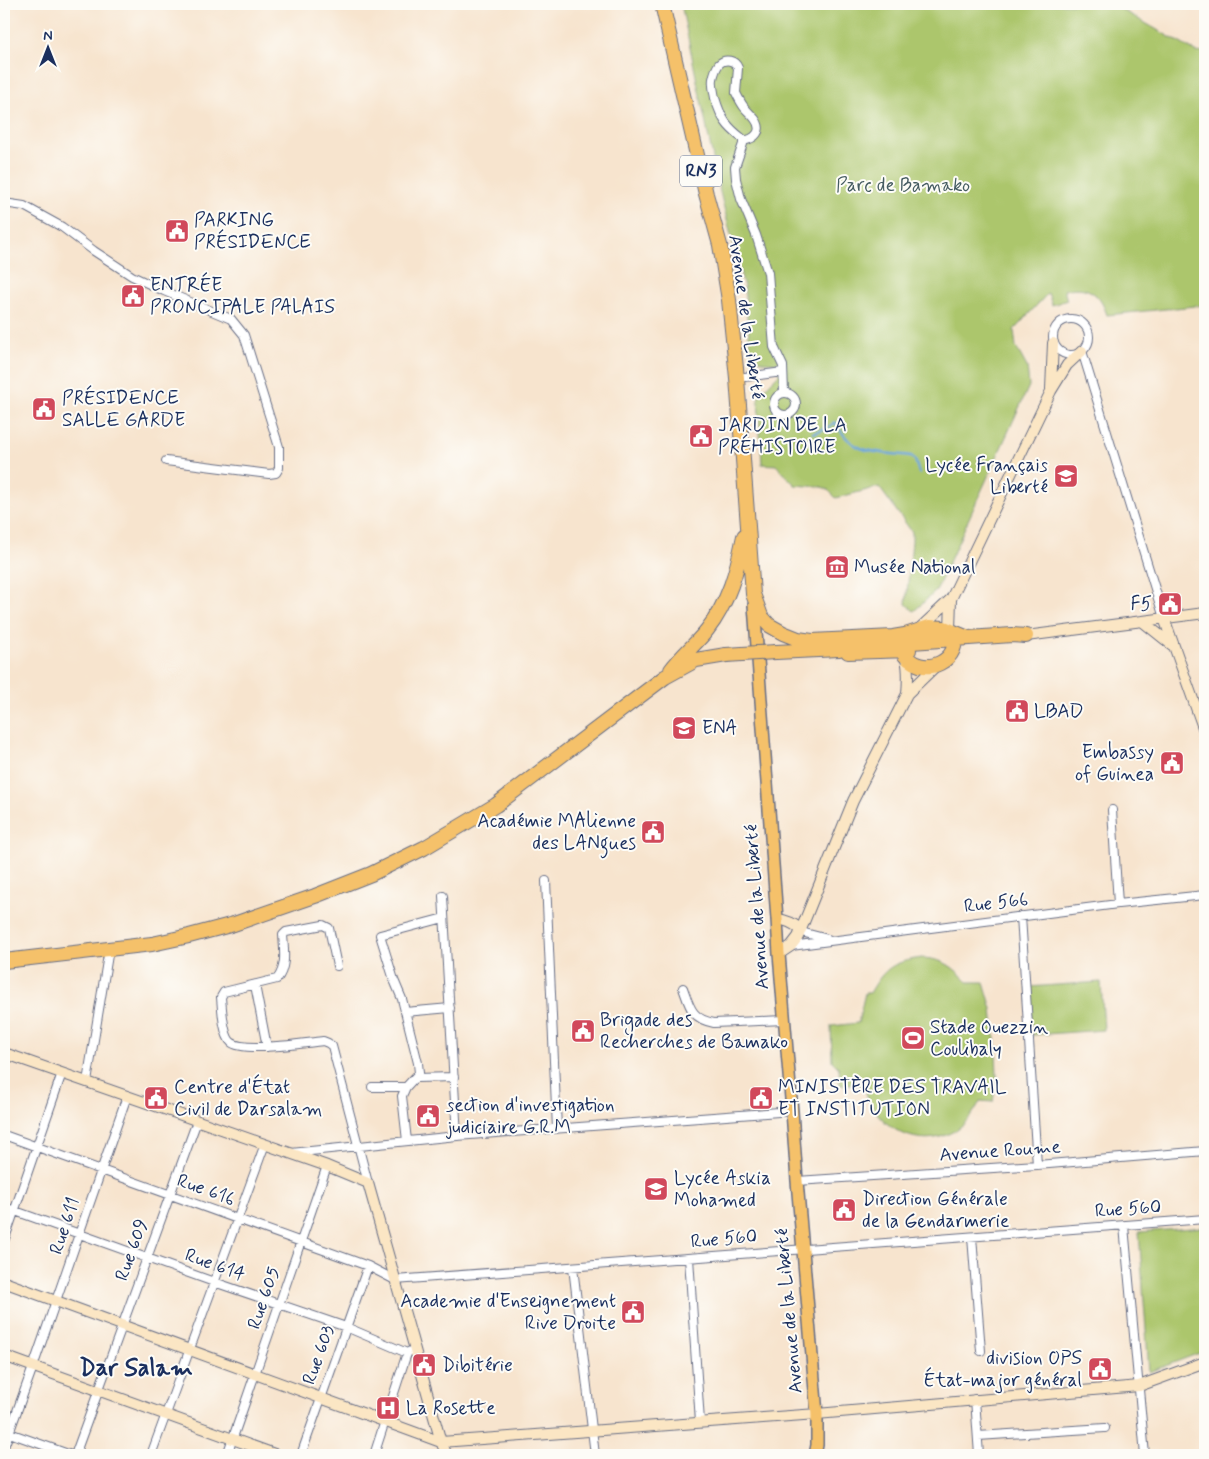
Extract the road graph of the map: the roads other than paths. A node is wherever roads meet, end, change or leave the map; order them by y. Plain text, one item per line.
1 (662, 4) edge
2 (743, 141) junction
3 (4, 203) edge
4 (1054, 342) junction
5 (1082, 352) junction
6 (783, 372) junction
7 (737, 378) junction
8 (1051, 391) junction
9 (784, 392) dead end
10 (166, 461) dead end
11 (748, 521) junction
12 (753, 594) junction
13 (951, 599) junction
14 (1205, 613) edge
15 (1164, 618) junction
16 (1142, 621) junction
17 (917, 631) junction
18 (1026, 636) junction
19 (952, 639) junction
20 (1175, 649) junction
21 (904, 650) junction
22 (937, 665) junction
23 (665, 677) junction
24 (906, 694) junction
25 (1205, 733) edge
26 (1112, 810) dead end
27 (546, 881) dead end
28 (1205, 895) edge
29 (443, 896) dead end
30 (1118, 904) junction
31 (1021, 916) junction
32 (444, 918) junction
33 (777, 919) junction
34 (800, 930) junction
35 (830, 940) junction
36 (791, 946) junction
37 (109, 949) junction
38 (778, 954) junction
39 (4, 961) edge
40 (337, 966) dead end
41 (255, 985) junction
42 (683, 988) dead end
43 (450, 1008) junction
44 (405, 1012) junction
45 (784, 1020) junction
46 (267, 1047) junction
47 (4, 1053) edge
48 (62, 1073) junction
49 (454, 1077) junction
50 (416, 1078) junction
51 (87, 1082) junction
52 (372, 1086) dead end
53 (406, 1087) junction
54 (127, 1096) junction
55 (792, 1111) junction
56 (197, 1120) junction
57 (557, 1129) junction
58 (4, 1135) edge
59 (457, 1136) junction
60 (407, 1141) junction
61 (265, 1144) junction
62 (36, 1147) junction
63 (358, 1147) junction
64 (1205, 1151) edge
65 (289, 1153) junction
66 (1037, 1165) junction
67 (327, 1166) junction
68 (101, 1170) junction
69 (796, 1182) junction
70 (368, 1183) junction
71 (170, 1195) junction
72 (4, 1207) edge
73 (14, 1211) junction
74 (237, 1219) junction
75 (1205, 1219) edge
76 (1124, 1226) junction
77 (80, 1234) junction
78 (972, 1237) junction
79 (4, 1240) edge
80 (300, 1242) junction
81 (803, 1248) junction
82 (147, 1258) junction
83 (689, 1258) junction
84 (368, 1266) junction
85 (574, 1266) junction
86 (395, 1280) junction
87 (4, 1282) edge
88 (214, 1282) junction
89 (56, 1301) junction
90 (279, 1304) junction
91 (122, 1325) junction
92 (346, 1327) junction
93 (190, 1350) junction
94 (411, 1351) junction
95 (981, 1351) dead end
96 (4, 1356) edge
97 (1205, 1362) edge
98 (33, 1367) junction
99 (255, 1374) junction
100 (1139, 1386) junction
101 (98, 1390) junction
102 (321, 1398) junction
103 (975, 1399) junction
104 (817, 1414) junction
105 (166, 1415) junction
106 (385, 1421) junction
107 (700, 1422) junction
108 (1105, 1428) dead end
109 (592, 1430) junction
110 (6, 1432) edge
111 (978, 1436) junction
112 (233, 1440) junction
113 (441, 1442) junction
114 (4, 1447) edge
115 (71, 1455) edge
116 (75, 1455) edge
117 (151, 1455) edge
118 (227, 1455) edge
119 (277, 1455) edge
120 (300, 1455) edge
121 (374, 1455) edge
122 (447, 1455) edge
123 (595, 1455) edge
124 (815, 1455) edge
125 (979, 1455) edge
126 (1145, 1455) edge

1 - 7 highway, Avenue de la Liberté / RN3
2 - 2 street
2 - 6 street
3 - 10 street
4 - 5 street
4 - 5 street
4 - 8 street
5 - 8 street
5 - 15 street
6 - 7 street
6 - 9 street
7 - 11 highway, Avenue de la Liberté / RN3
8 - 13 street
11 - 12 highway
11 - 23 highway
12 - 17 highway
12 - 33 main road, Avenue de la Liberté
13 - 17 street
13 - 19 street
14 - 15 street
15 - 16 street
15 - 20 street
16 - 18 street
16 - 20 street
17 - 19 highway
17 - 21 street
18 - 19 highway
18 - 19 highway
19 - 21 highway
19 - 22 highway
20 - 25 street
21 - 22 highway
21 - 23 highway, bridge
21 - 24 street
22 - 24 street
23 - 37 highway
24 - 34 street
26 - 30 street
27 - 57 street
28 - 30 street, Rue 566
29 - 32 street
30 - 31 street, Rue 566
31 - 35 street, Rue 566
31 - 66 street
32 - 43 street
32 - 44 street
33 - 34 street
33 - 38 main road, Avenue de la Liberté
34 - 35 street
34 - 36 street
35 - 36 street, Rue 566
36 - 38 street
37 - 39 highway
37 - 51 street
38 - 45 main road, Avenue de la Liberté
40 - 41 street
41 - 46 street
41 - 46 street
42 - 45 street
43 - 44 street
43 - 49 street
44 - 50 street
45 - 55 main road, Avenue de la Liberté
46 - 63 street
47 - 48 street
48 - 51 street
48 - 62 street
49 - 50 street
49 - 59 street
50 - 53 street
51 - 54 street
52 - 53 street
53 - 60 street
54 - 56 street
54 - 68 street, Rue 611
55 - 57 street
55 - 69 main road, Avenue de la Liberté
56 - 61 street
56 - 71 street, Rue 609
57 - 59 street
58 - 62 street, Rue 616
59 - 60 street
60 - 63 street
61 - 65 street
61 - 74 street
62 - 68 street, Rue 616
62 - 73 street
63 - 65 street
63 - 70 street
64 - 66 street, Avenue Roume
65 - 67 street
66 - 69 street, Avenue Roume
67 - 70 street
67 - 80 street, Rue 605
68 - 71 street, Rue 616
68 - 77 street, Rue 611
69 - 81 main road, Avenue de la Liberté
70 - 86 street
71 - 74 street, Rue 616
71 - 82 street, Rue 609
72 - 73 street, Rue 614
73 - 77 street, Rue 614
73 - 79 street
74 - 80 street, Rue 616
74 - 88 street
75 - 76 street, Rue 560
76 - 78 street, Rue 560
76 - 100 street
77 - 82 street, Rue 614
77 - 89 street, Rue 611
78 - 81 street, Rue 560
78 - 95 street
80 - 84 street, Rue 616
80 - 90 street, Rue 605
81 - 83 street, Rue 560
81 - 104 main road, Avenue de la Liberté
82 - 88 street, Rue 614
82 - 91 street, Rue 609
83 - 85 street, Rue 560
83 - 107 street
84 - 86 street, Rue 616
84 - 92 street, Rue 603
85 - 86 street, Rue 560
85 - 109 street
86 - 94 street
87 - 89 street
88 - 90 street, Rue 614
88 - 93 street
89 - 91 street
89 - 98 street, Rue 611
90 - 92 street, Rue 614
90 - 99 street, Rue 605
91 - 93 street
91 - 101 street, Rue 609
92 - 94 street, Rue 614
92 - 102 street, Rue 603
93 - 99 street
93 - 105 street
94 - 106 street
94 - 113 street
96 - 98 street
97 - 100 street
98 - 101 street
98 - 110 street
99 - 102 street
99 - 112 street, Rue 605
100 - 103 street
100 - 126 street
101 - 105 street
101 - 116 street, Rue 609
102 - 106 street
102 - 120 street, Rue 603
103 - 104 street
103 - 111 street
104 - 107 street
104 - 124 main road, Avenue de la Liberté
105 - 112 street
105 - 117 street
106 - 113 street
106 - 121 street
107 - 109 street
108 - 111 street
109 - 113 street
109 - 123 street
110 - 114 street
110 - 115 street
111 - 125 street
112 - 118 street
112 - 119 street
113 - 122 street

